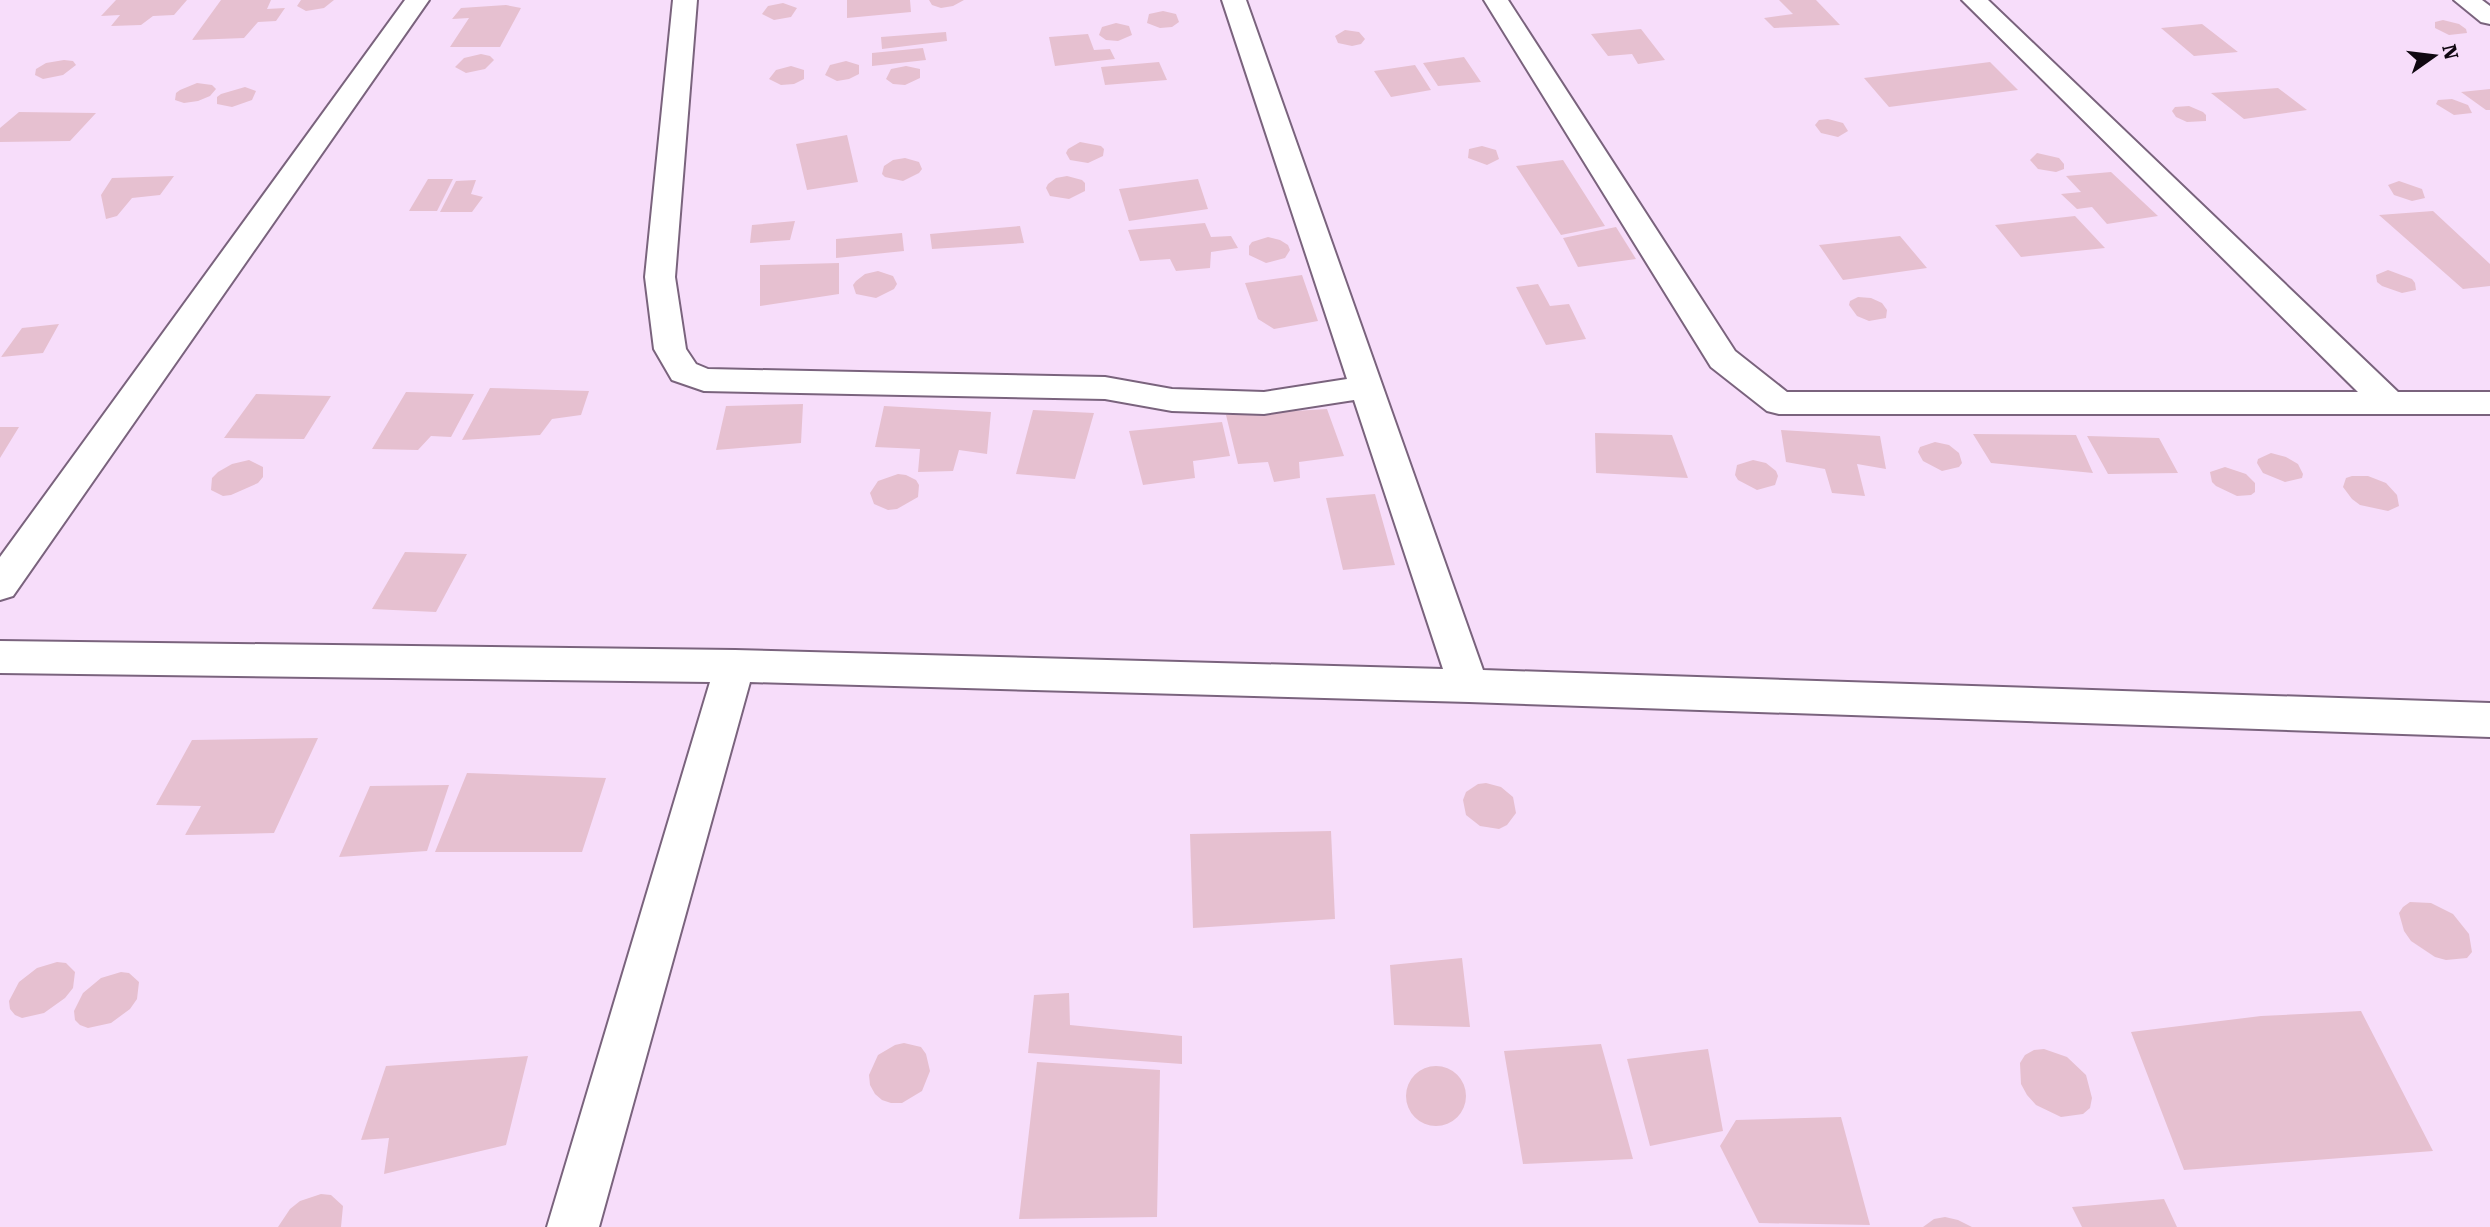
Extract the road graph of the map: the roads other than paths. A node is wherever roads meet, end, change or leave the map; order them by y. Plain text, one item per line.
1 (417, 0) edge
2 (685, 0) edge
3 (1234, 0) edge
4 (1496, 0) edge
5 (1974, 0) edge
6 (2466, 0) edge
7 (2490, 17) edge
8 (1367, 387) junction
9 (2490, 403) edge
10 (2390, 404) junction
11 (0, 586) edge
12 (0, 657) edge
13 (735, 666) junction
14 (1469, 686) junction
15 (2490, 720) edge
16 (573, 1227) edge

1 - 11 street
2 - 8 street
3 - 8 street
4 - 10 street
5 - 10 street
6 - 7 street
8 - 14 street
9 - 10 street
12 - 13 street
13 - 14 street
13 - 16 street
14 - 15 street

